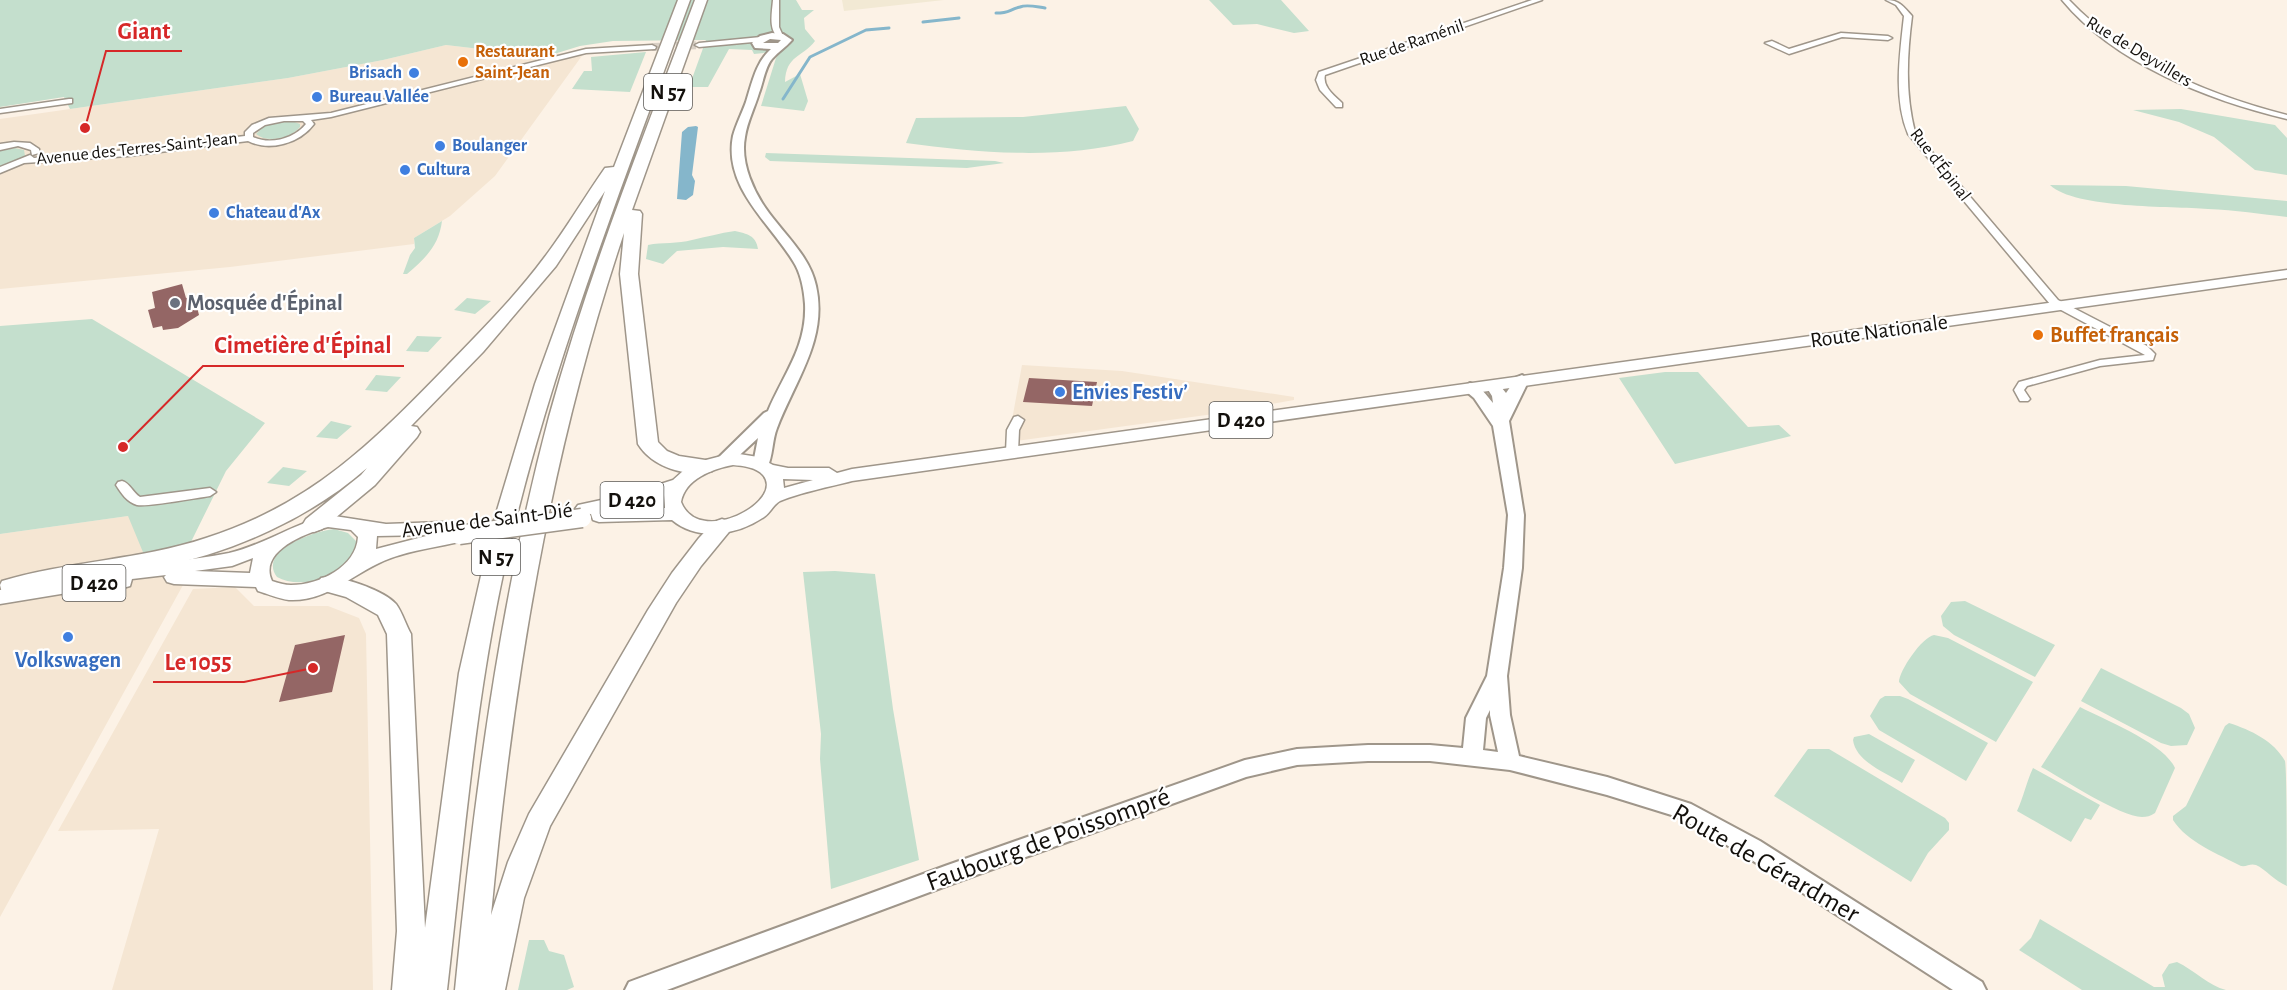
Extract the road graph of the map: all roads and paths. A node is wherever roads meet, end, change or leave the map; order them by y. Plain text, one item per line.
1 (684, 0) edge
2 (701, 0) edge
3 (776, 0) edge
4 (1539, 0) edge
5 (1889, 0) edge
6 (2066, 0) edge
7 (778, 36) junction
8 (1905, 39) junction
9 (1769, 43) dead end
10 (763, 44) junction
11 (699, 45) tunnel mouth
12 (652, 47) tunnel mouth
13 (69, 101) dead end
14 (1339, 105) dead end
15 (0, 111) edge
16 (2287, 117) edge
17 (308, 121) junction
18 (250, 134) junction
19 (630, 140) junction
20 (0, 147) edge
21 (35, 153) junction
22 (25, 161) junction
23 (0, 170) edge
24 (634, 184) junction
25 (2287, 274) edge
26 (2060, 305) junction
27 (484, 338) junction
28 (1522, 380) junction
29 (1492, 385) junction
30 (1470, 388) junction
31 (2024, 399) dead end
32 (778, 406) junction
33 (1018, 420) dead end
34 (1501, 426) junction
35 (1012, 452) junction
36 (723, 460) junction
37 (705, 466) junction
38 (765, 467) junction
39 (852, 475) junction
40 (679, 484) junction
41 (122, 485) dead end
42 (210, 492) dead end
43 (774, 496) junction
44 (583, 513) junction
45 (677, 514) junction
46 (314, 524) junction
47 (722, 527) junction
48 (363, 528) junction
49 (460, 530) junction
50 (280, 541) junction
51 (358, 565) junction
52 (261, 580) junction
53 (329, 584) junction
54 (3, 591) edge
55 (1497, 676) junction
56 (1472, 756) junction
57 (1510, 762) junction
58 (407, 990) edge
59 (432, 990) edge
60 (470, 990) edge
61 (490, 990) edge
62 (637, 990) edge
63 (1974, 990) edge

1 - 19 highway, N 57
2 - 24 highway, N 57
3 - 7 street
4 - 14 street, Rue de Raménil
5 - 8 street, Rue d’Épinal
6 - 16 street, Rue de Deyvillers
7 - 10 main road
7 - 10 main road
8 - 9 street
8 - 26 street, Rue d’Épinal
10 - 11 street
10 - 32 main road
12 - 17 street
13 - 15 street
17 - 18 street
17 - 18 street
18 - 21 street, Avenue des Terres-Saint-Jean
18 - 22 street, Avenue des Terres-Saint-Jean
19 - 27 highway
19 - 59 highway, N 57
20 - 21 street, Avenue des Terres-Saint-Jean
21 - 22 street
22 - 23 street
24 - 37 highway
24 - 60 highway, N 57
25 - 26 main road, Route Nationale / D 420
26 - 28 main road, Route Nationale / D 420
26 - 31 street, Rue d’Épinal
27 - 46 highway
27 - 54 highway
28 - 29 main road, Route Nationale / D 420
28 - 34 main road
29 - 30 main road, Route Nationale / D 420
29 - 34 main road
30 - 34 main road
30 - 35 main road, D 420
32 - 36 main road
32 - 38 main road
33 - 35 street
34 - 55 main road
35 - 39 main road, D 420
36 - 37 main road
36 - 38 main road
37 - 40 main road
38 - 39 main road, D 420
38 - 43 main road
39 - 43 main road, D 420
40 - 44 main road, Avenue de Saint-Dié / D 420
40 - 45 main road
41 - 42 street
43 - 47 main road
44 - 45 main road, Avenue de Saint-Dié / D 420
44 - 49 main road, Avenue de Saint-Dié / D 420, bridge
45 - 47 main road
46 - 48 main road, Avenue de Saint-Dié
46 - 50 main road
47 - 61 highway
48 - 49 main road, Avenue de Saint-Dié / D 420
48 - 51 main road
49 - 51 main road, Avenue de Saint-Dié / D 420
50 - 52 main road
50 - 54 main road, D 420
51 - 53 main road, Avenue de Saint-Dié
52 - 53 main road
52 - 54 main road, D 420
53 - 58 highway
55 - 56 main road
55 - 57 main road
56 - 57 main road, Route de Gérardmer
56 - 62 main road, Faubourg de Poissompré
57 - 63 main road, Route de Gérardmer

